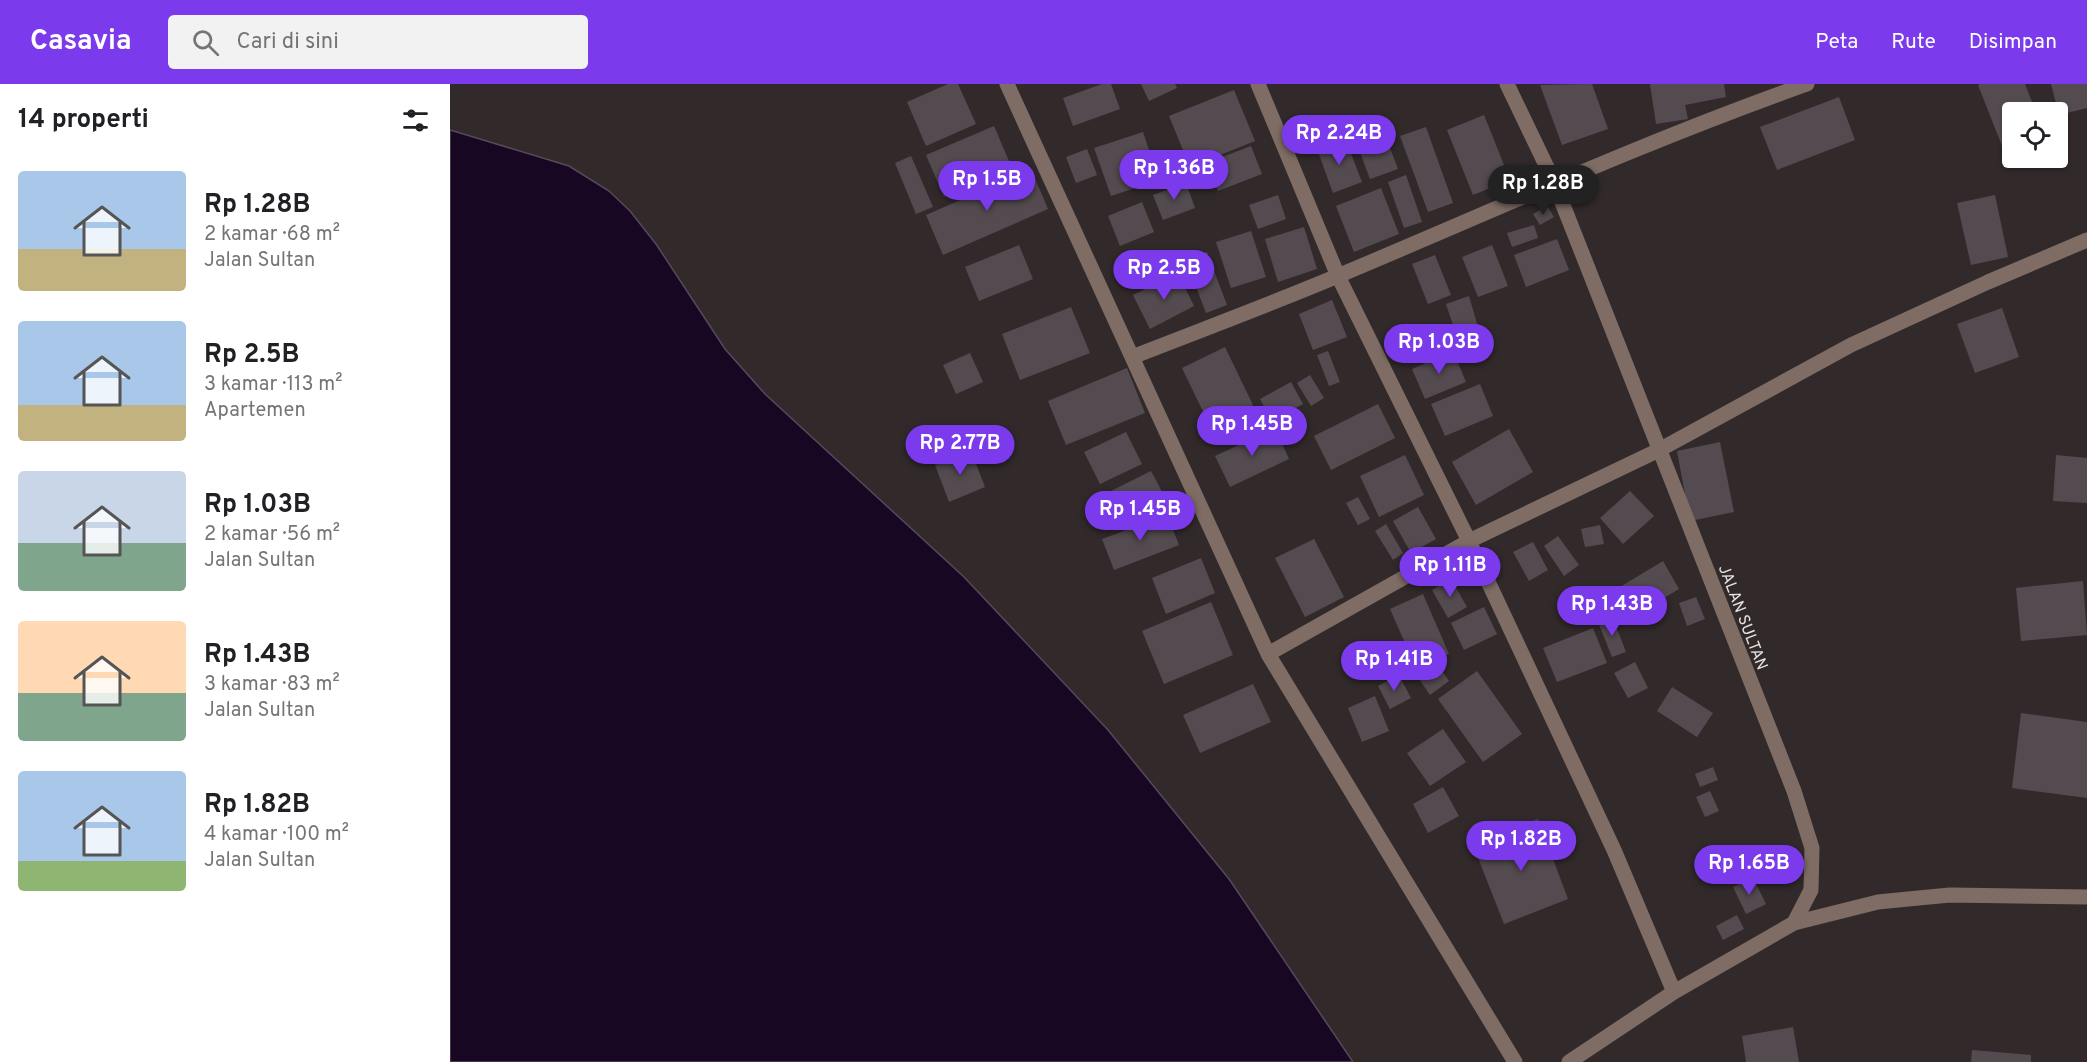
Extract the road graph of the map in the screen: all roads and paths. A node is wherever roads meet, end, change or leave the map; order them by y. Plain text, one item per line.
1 (1007, 84) edge
2 (1258, 84) edge
3 (1507, 84) edge
4 (1807, 84) edge
5 (1554, 182) junction
6 (2087, 240) edge
7 (1338, 276) junction
8 (1132, 357) junction
9 (1659, 450) junction
10 (1469, 541) junction
11 (1268, 654) junction
12 (2087, 897) edge
13 (1794, 923) junction
14 (1674, 992) junction
15 (1515, 1062) edge
16 (1569, 1062) edge

1 - 8 street
2 - 7 street
3 - 5 street, JALAN SULTAN
4 - 5 street
5 - 7 street
5 - 9 street, JALAN SULTAN
6 - 9 street
7 - 8 street
7 - 10 street
8 - 11 street
9 - 10 street
9 - 13 street, JALAN SULTAN
10 - 11 street
10 - 14 street
11 - 15 street
12 - 13 street
13 - 14 street
14 - 16 street

